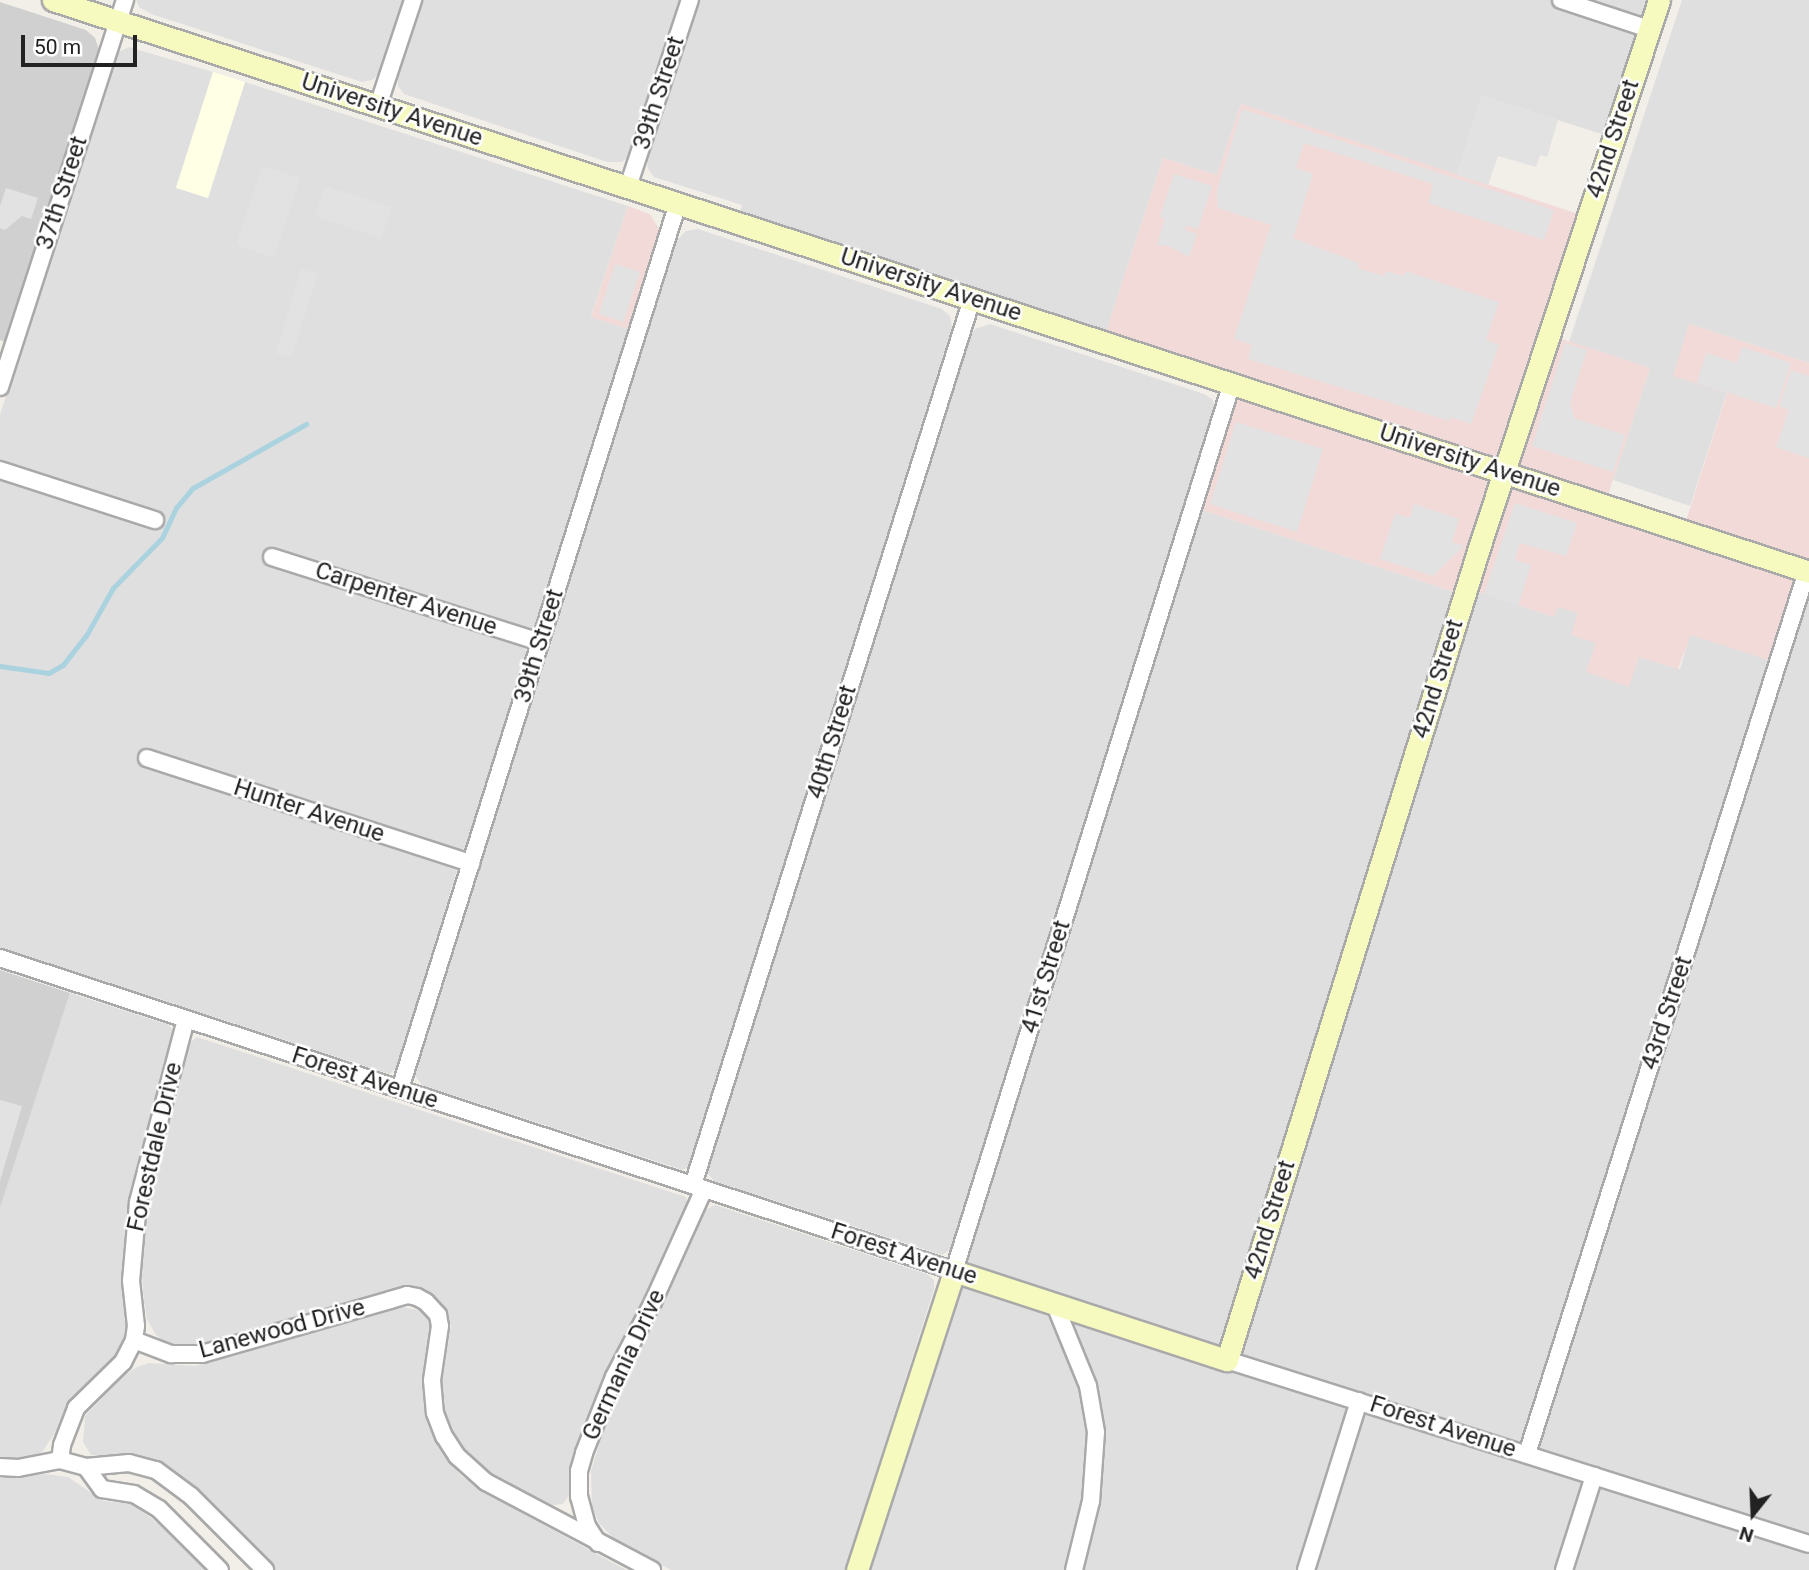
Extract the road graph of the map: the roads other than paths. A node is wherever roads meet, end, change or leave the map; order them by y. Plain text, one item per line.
1 (53, 0) edge
2 (124, 0) edge
3 (413, 0) edge
4 (690, 0) edge
5 (1561, 0) edge
6 (1659, 0) edge
7 (118, 21) junction
8 (1649, 29) junction
9 (378, 106) junction
10 (628, 187) junction
11 (678, 203) junction
12 (972, 299) junction
13 (1232, 383) junction
14 (0, 387) edge
15 (0, 470) edge
16 (1504, 472) junction
17 (155, 520) dead end
18 (272, 557) dead end
19 (1808, 572) edge
20 (540, 642) junction
21 (147, 758) dead end
22 (471, 863) junction
23 (0, 958) edge
24 (186, 1019) junction
25 (400, 1089) junction
26 (698, 1187) junction
27 (954, 1271) junction
28 (1055, 1304) junction
29 (134, 1340) junction
30 (1227, 1360) junction
31 (1359, 1401) junction
32 (1527, 1454) junction
33 (60, 1460) junction
34 (0, 1467) edge
35 (86, 1467) junction
36 (1594, 1475) junction
37 (599, 1544) junction
38 (1809, 1544) edge
39 (220, 1570) edge
40 (265, 1570) edge
41 (652, 1570) edge
42 (857, 1570) edge
43 (1074, 1570) edge
44 (1306, 1570) edge
45 (1564, 1570) edge

1 - 7 street, University Avenue
2 - 7 street, 37th Street
3 - 9 street
4 - 10 street, 39th Street
5 - 8 street
6 - 8 street, 42nd Street
7 - 9 street, University Avenue
7 - 14 street, 37th Street
8 - 16 street, 42nd Street
9 - 10 street, University Avenue
10 - 11 street, University Avenue
11 - 12 street, University Avenue
11 - 20 street, 39th Street
12 - 13 street, University Avenue
12 - 26 street, 40th Street
13 - 16 street, University Avenue
13 - 27 street, 41st Street
15 - 17 street
16 - 19 street, University Avenue
16 - 30 street, 42nd Street
18 - 20 street, Carpenter Avenue
19 - 32 street, 43rd Street
20 - 22 street, 39th Street
21 - 22 street, Hunter Avenue
22 - 25 street, 39th Street
23 - 24 street, Forest Avenue
24 - 25 street, Forest Avenue
24 - 29 street, Forestdale Drive
25 - 26 street, Forest Avenue
26 - 27 street, Forest Avenue
26 - 37 street, Germania Drive
27 - 28 street, Forest Avenue
27 - 42 street, 41st Street
28 - 30 street, Forest Avenue
28 - 43 street
29 - 33 street
29 - 37 street, Lanewood Drive
30 - 31 street, Forest Avenue
31 - 32 street, Forest Avenue
31 - 44 street
32 - 36 street, Forest Avenue
33 - 34 street
33 - 35 street
35 - 39 street
35 - 40 street
36 - 38 street, Forest Avenue
36 - 45 street
37 - 41 street

